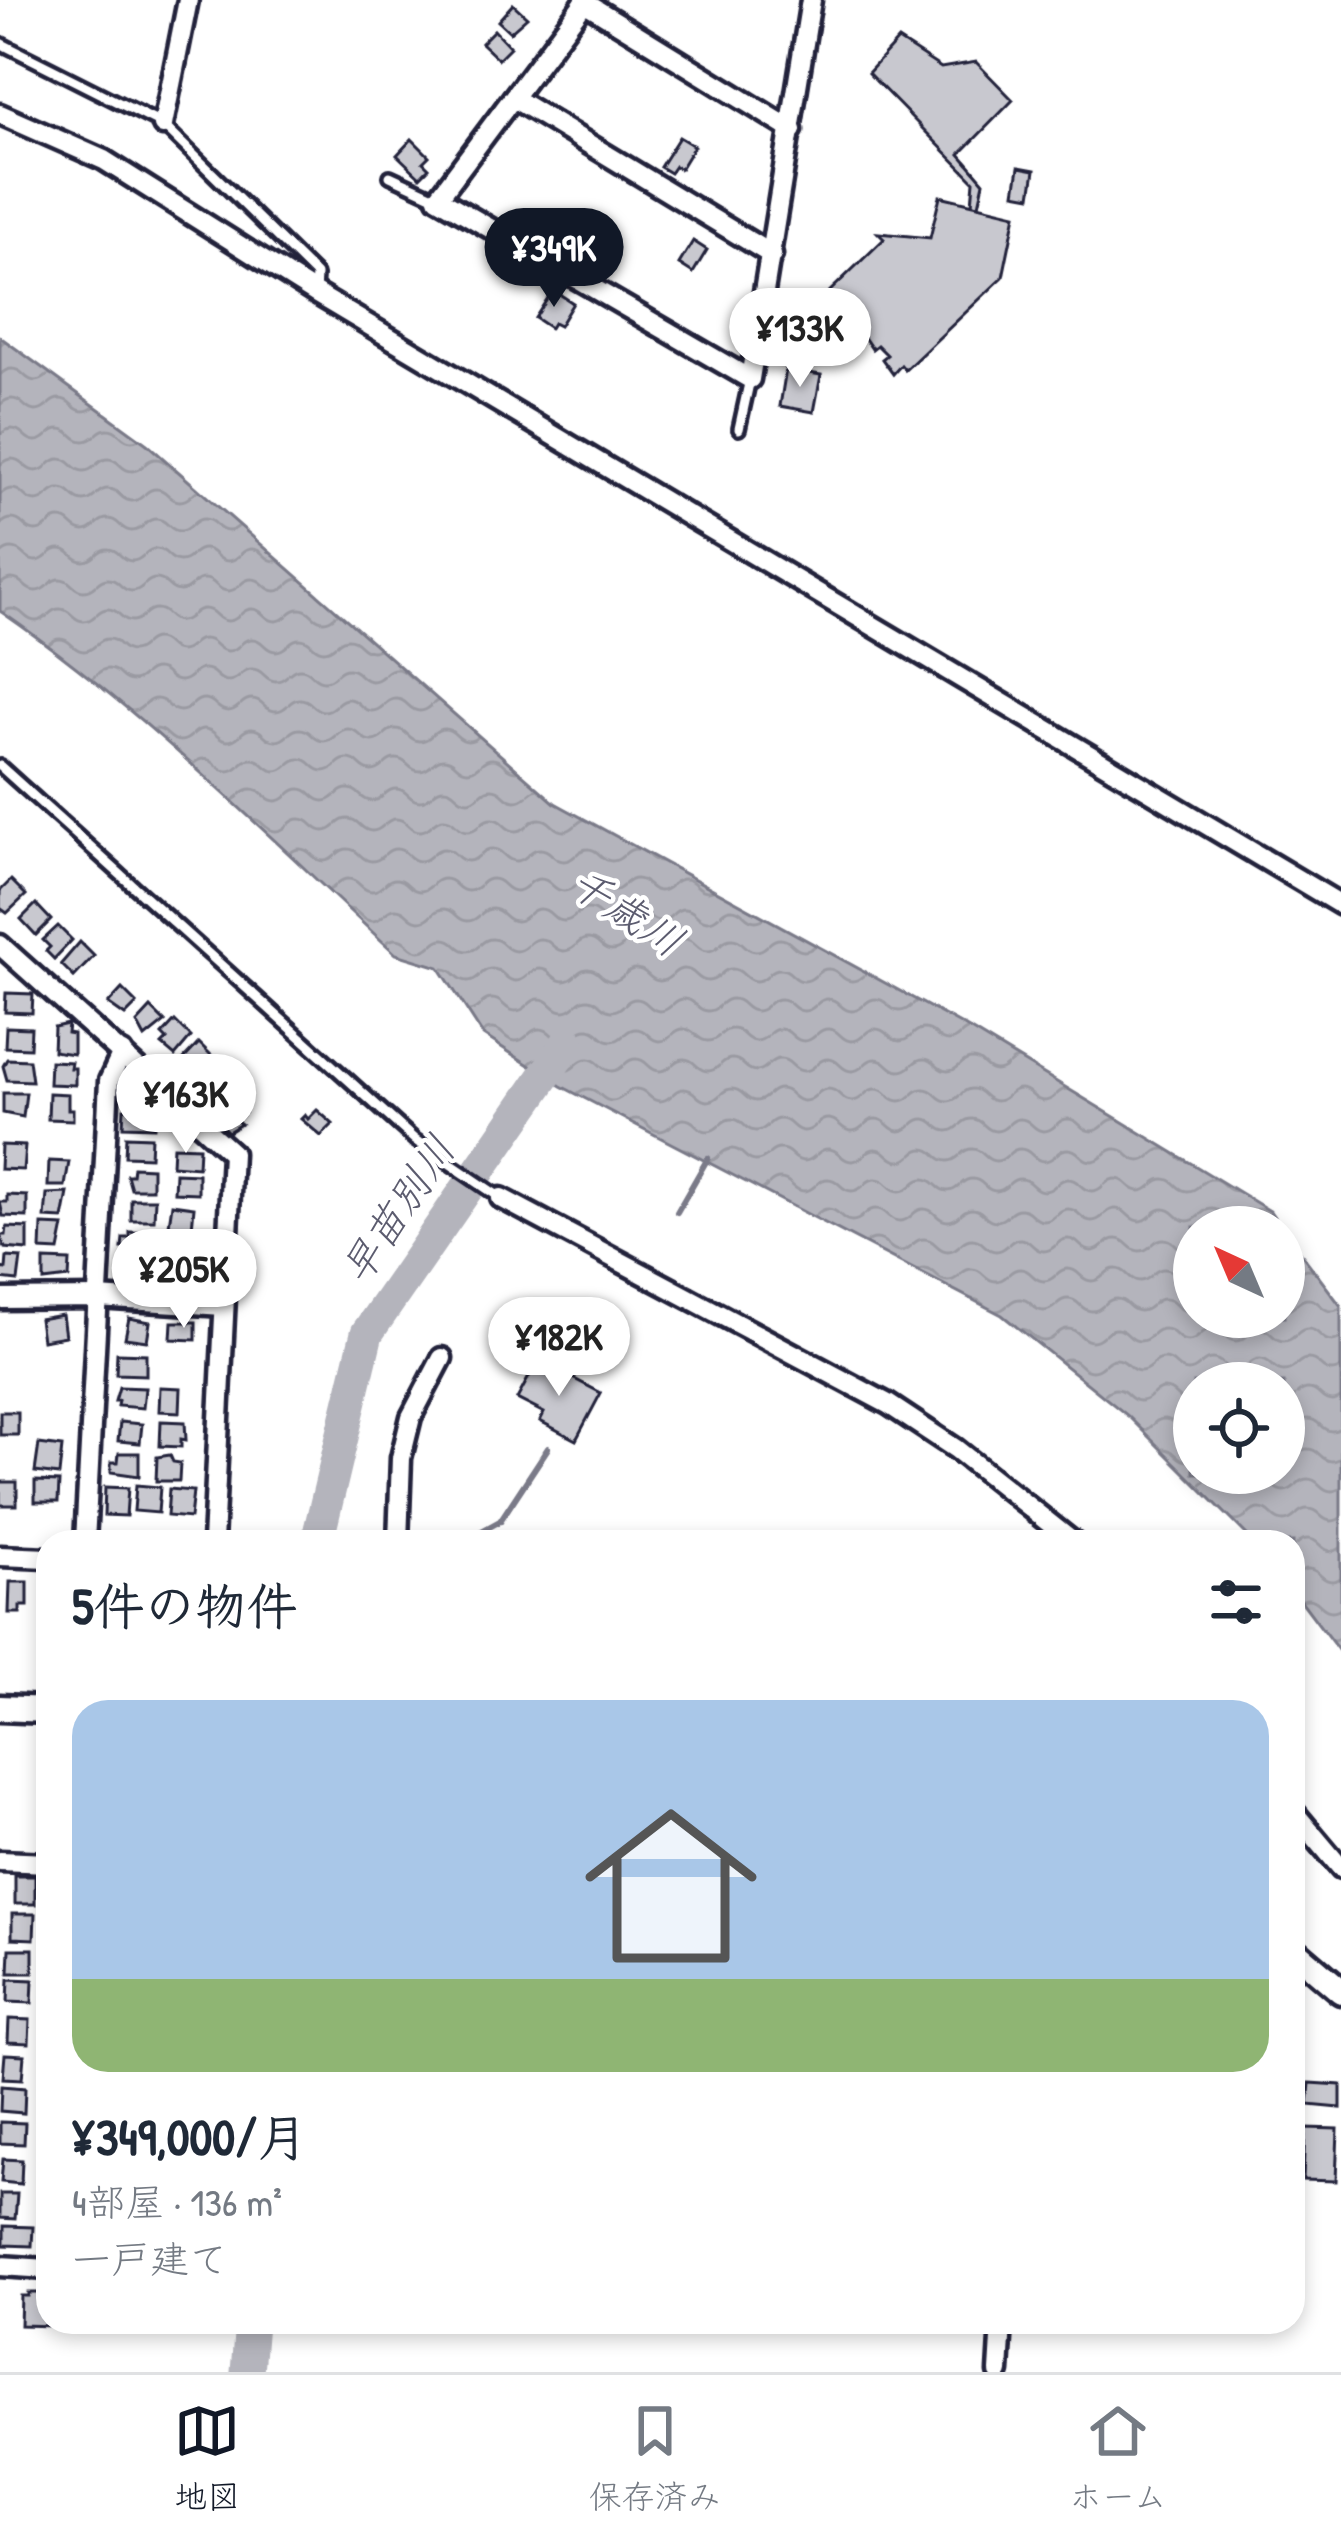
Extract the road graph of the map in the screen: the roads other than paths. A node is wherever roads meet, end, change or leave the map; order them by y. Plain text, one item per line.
1 (188, 0) edge
2 (812, 0) edge
3 (585, 1) edge
4 (0, 43) edge
5 (513, 98) junction
6 (0, 113) edge
7 (163, 125) junction
8 (792, 130) junction
9 (390, 176) dead end
10 (438, 198) junction
11 (772, 255) junction
12 (315, 293) junction
13 (750, 379) junction
14 (739, 429) dead end
15 (0, 766) edge
16 (1341, 905) edge
17 (0, 947) edge
18 (122, 1053) junction
19 (501, 1198) joint
20 (98, 1298) junction
21 (0, 1299) edge
22 (224, 1306) junction
23 (442, 1358) dead end
24 (86, 1530) edge
25 (214, 1530) edge
26 (398, 1530) edge
27 (1057, 1530) edge
28 (0, 1556) edge
29 (36, 1558) edge
30 (0, 1708) edge
31 (36, 1710) edge
32 (1305, 1825) edge
33 (0, 1861) edge
34 (36, 1862) edge
35 (1341, 1868) edge
36 (1305, 1960) edge
37 (1341, 1991) edge
38 (0, 2266) edge
39 (36, 2268) edge
40 (1001, 2334) edge
41 (999, 2372) edge

1 - 7 street
2 - 8 street
3 - 5 street
3 - 8 street
4 - 7 lane
5 - 10 street
5 - 11 street
6 - 12 street
7 - 12 lane
8 - 11 street
9 - 10 lane
10 - 13 street
11 - 13 street
12 - 16 street
13 - 14 lane
15 - 19 lane
17 - 18 street
18 - 20 street
18 - 22 street
19 - 27 street
20 - 21 street
20 - 22 street
20 - 24 street
22 - 25 street
23 - 26 street
28 - 29 street
30 - 31 street
32 - 35 street
33 - 34 street
36 - 37 street
38 - 39 street
40 - 41 street

